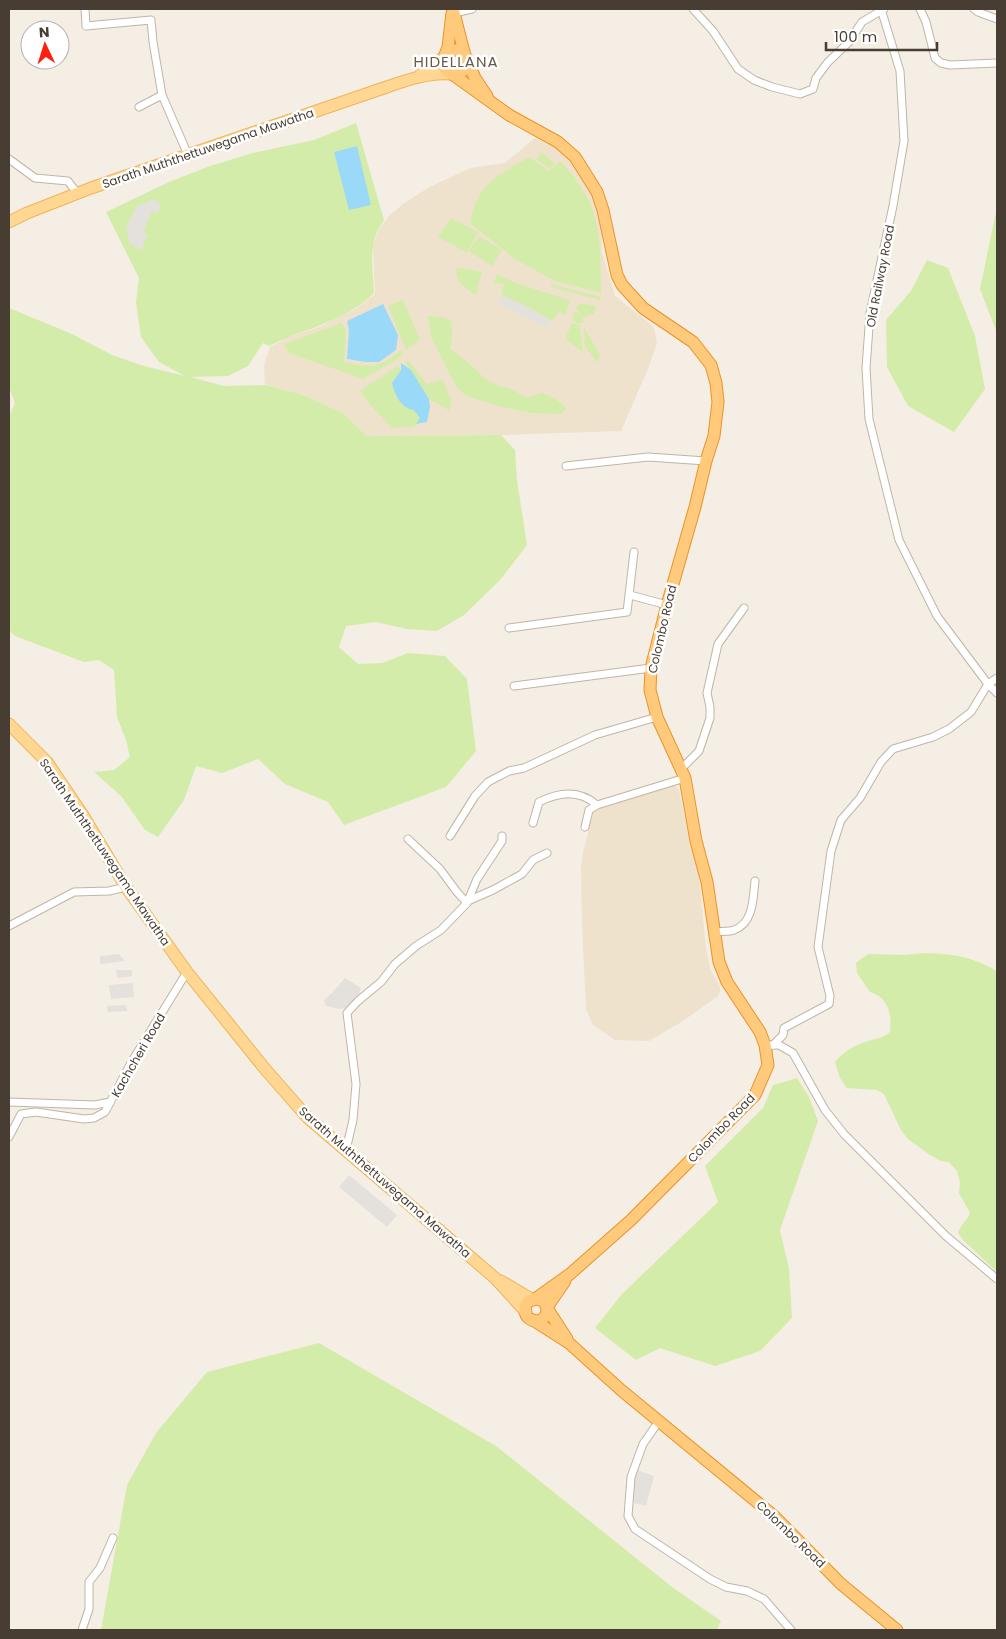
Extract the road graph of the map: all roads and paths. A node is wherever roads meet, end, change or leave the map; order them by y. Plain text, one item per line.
1 (85, 9) edge
2 (472, 9) edge
3 (693, 9) edge
4 (920, 9) edge
5 (974, 9) edge
6 (453, 10) edge
7 (883, 10) edge
8 (997, 19) edge
9 (444, 56) junction
10 (466, 58) junction
11 (997, 64) edge
12 (452, 74) junction
13 (410, 80) junction
14 (162, 94) junction
15 (493, 104) junction
16 (139, 107) dead end
17 (188, 155) junction
18 (9, 159) edge
19 (77, 193) junction
20 (9, 222) edge
21 (706, 460) junction
22 (566, 466) dead end
23 (634, 552) dead end
24 (630, 595) junction
25 (667, 606) junction
26 (744, 608) dead end
27 (509, 628) dead end
28 (652, 668) junction
29 (997, 678) edge
30 (988, 684) junction
31 (514, 686) dead end
32 (997, 693) edge
33 (657, 717) junction
34 (9, 724) edge
35 (684, 773) junction
36 (597, 805) junction
37 (533, 823) dead end
38 (584, 827) dead end
39 (450, 836) dead end
40 (502, 836) dead end
41 (408, 839) dead end
42 (547, 853) dead end
43 (755, 881) dead end
44 (126, 887) junction
45 (469, 902) junction
46 (9, 926) edge
47 (714, 932) junction
48 (187, 972) junction
49 (769, 1045) junction
50 (9, 1102) edge
51 (110, 1102) junction
52 (9, 1137) edge
53 (346, 1150) junction
54 (570, 1274) junction
55 (495, 1278) junction
56 (997, 1279) edge
57 (534, 1299) junction
58 (547, 1308) junction
59 (529, 1316) junction
60 (569, 1343) junction
61 (658, 1421) junction
62 (113, 1538) dead end
63 (82, 1630) edge
64 (791, 1630) edge
65 (897, 1630) edge

1 - 14 street
2 - 6 street
3 - 7 street
4 - 11 street
5 - 8 street
6 - 9 highway
6 - 10 highway, Colombo Road
7 - 30 street, Old Railway Road
9 - 10 highway
9 - 12 highway
9 - 13 main road
10 - 12 highway
10 - 15 highway, Colombo Road
12 - 13 main road
12 - 15 highway, Colombo Road
13 - 17 main road, Sarath Muththettuwegama Mawatha
14 - 16 street
14 - 17 street
15 - 21 highway, Colombo Road
17 - 19 main road, Sarath Muththettuwegama Mawatha
18 - 19 street
19 - 20 main road, Sarath Muththettuwegama Mawatha
21 - 22 street
21 - 25 highway, Colombo Road
23 - 24 street
24 - 25 street
24 - 27 street
25 - 28 highway, Colombo Road
26 - 35 street
28 - 31 street
28 - 33 highway, Colombo Road
29 - 30 street
30 - 32 street, Old Railway Road
30 - 49 street
33 - 35 highway, Colombo Road
33 - 39 street
34 - 44 main road, Sarath Muththettuwegama Mawatha
35 - 36 street
35 - 47 highway, Colombo Road
36 - 37 street
36 - 38 street
40 - 45 street
41 - 45 street
42 - 45 street
43 - 47 street
44 - 46 street
44 - 48 main road, Sarath Muththettuwegama Mawatha
45 - 53 street
47 - 49 highway, Colombo Road
48 - 51 street, Kachcheri Road
48 - 53 main road, Sarath Muththettuwegama Mawatha
49 - 54 highway, Colombo Road
49 - 56 street
50 - 51 street, Kachcheri Road
51 - 52 street
53 - 55 main road, Sarath Muththettuwegama Mawatha
54 - 57 highway, Colombo Road
54 - 58 highway, Colombo Road
55 - 57 main road
55 - 59 main road
57 - 58 highway
57 - 59 highway
58 - 59 highway
58 - 60 highway, Colombo Road
59 - 60 highway, Colombo Road
60 - 61 highway, Colombo Road
61 - 64 street
61 - 65 highway, Colombo Road
62 - 63 street

